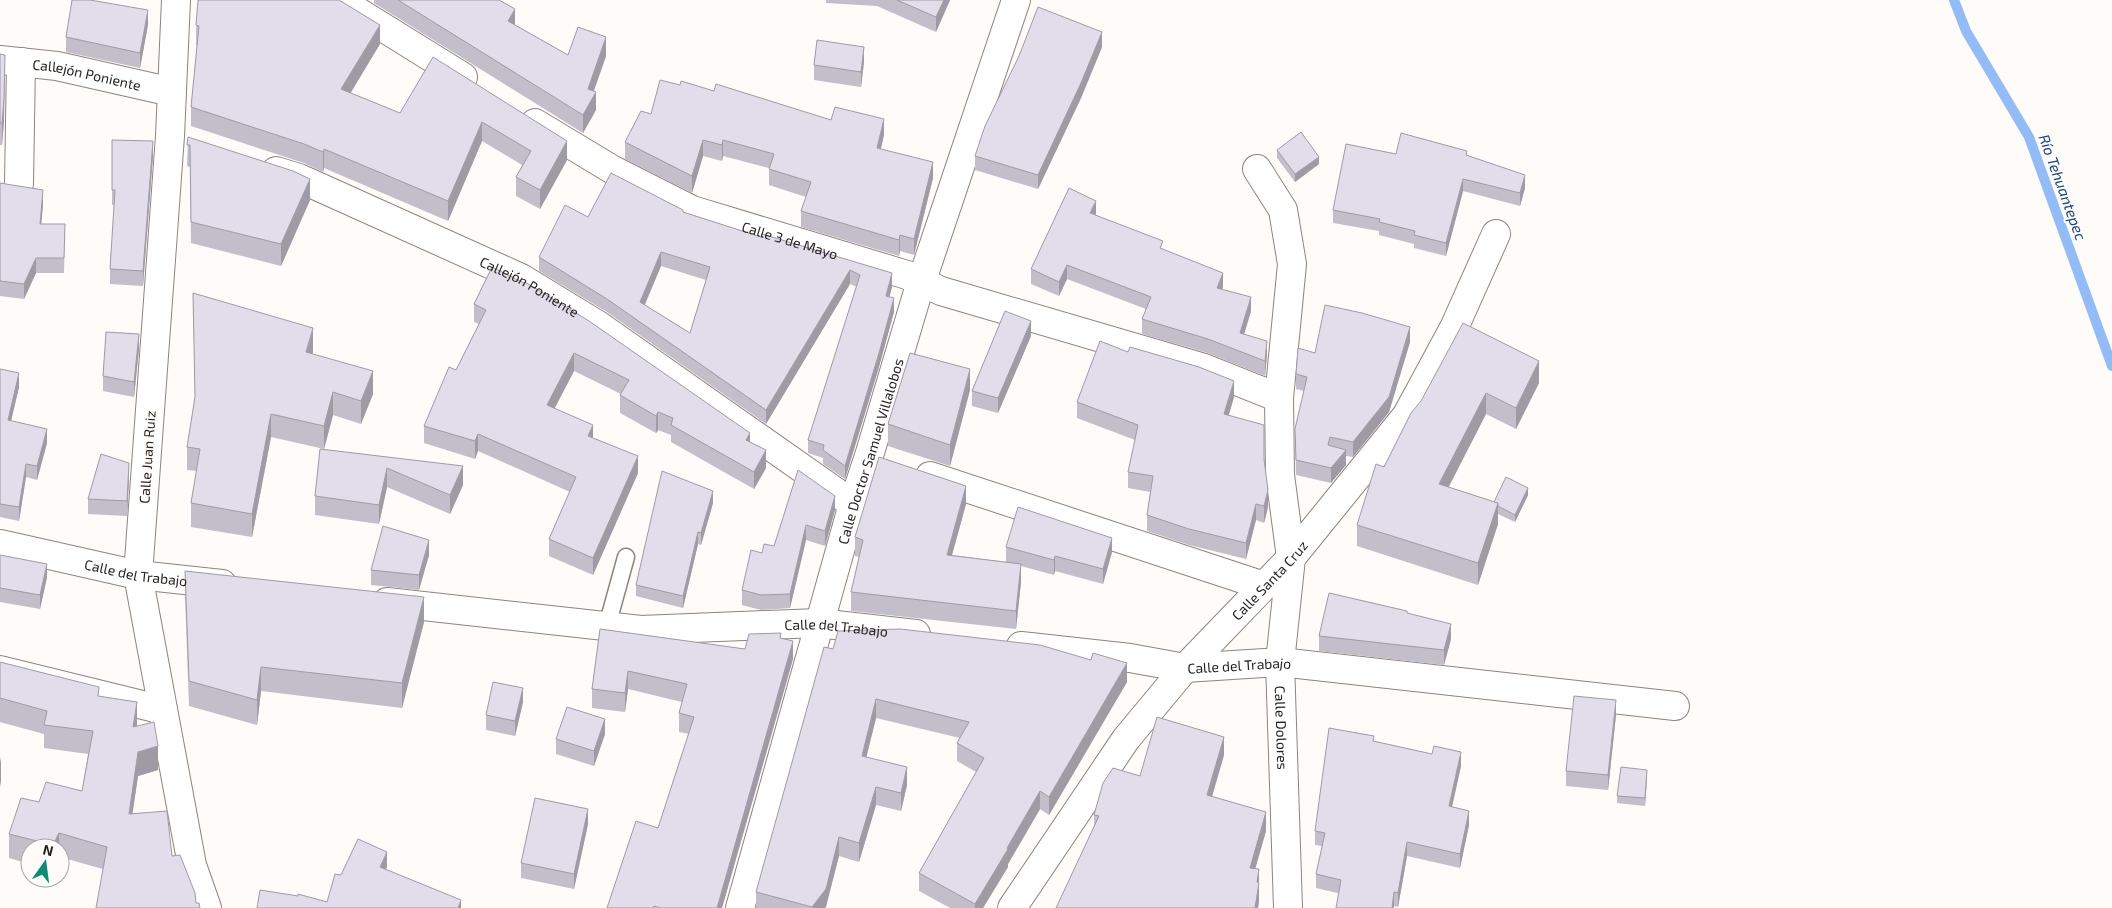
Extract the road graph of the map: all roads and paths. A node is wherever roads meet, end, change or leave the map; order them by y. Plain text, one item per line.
1 (176, 0) edge
2 (1016, 0) edge
3 (352, 3) edge
4 (10, 61) edge
5 (172, 92) junction
6 (487, 92) edge
7 (512, 108) edge
8 (170, 136) junction
9 (198, 145) edge
10 (253, 163) edge
11 (1257, 169) dead end
12 (19, 184) edge
13 (1496, 234) dead end
14 (922, 282) junction
15 (1279, 398) junction
16 (888, 462) junction
17 (853, 504) junction
18 (0, 544) edge
19 (626, 556) dead end
20 (1291, 558) junction
21 (138, 575) junction
22 (1264, 586) junction
23 (245, 587) edge
24 (363, 599) edge
25 (818, 623) junction
26 (607, 626) junction
27 (945, 638) edge
28 (993, 643) edge
29 (1280, 662) junction
30 (1185, 668) junction
31 (0, 670) edge
32 (1675, 706) dead end
33 (163, 710) junction
34 (207, 908) edge
35 (740, 908) edge
36 (1012, 908) edge
37 (1288, 908) edge

1 - 5 street, Calle Juan Ruiz
2 - 14 street, Calle Doctor Samuel Villalobos
3 - 6 street
4 - 5 street, Callejón Poniente
4 - 12 street
5 - 8 street, Calle Juan Ruiz
7 - 14 street, Calle 3 de Mayo
8 - 9 street
8 - 21 street, Calle Juan Ruiz
10 - 17 street, Callejón Poniente
11 - 15 street, Calle Dolores
13 - 20 street, Calle Santa Cruz
14 - 15 street, Calle 3 de Mayo
14 - 16 street, Calle Doctor Samuel Villalobos
15 - 20 street, Calle Dolores
16 - 17 street, Calle Doctor Samuel Villalobos
16 - 22 street
17 - 25 street, Calle Doctor Samuel Villalobos
18 - 21 street, Calle del Trabajo
19 - 26 lane
20 - 22 street, Calle Santa Cruz
20 - 29 street, Calle Dolores
21 - 23 street, Calle del Trabajo
21 - 33 street, Calle Juan Ruiz
22 - 30 street, Calle Santa Cruz
24 - 26 street, Calle del Trabajo
25 - 26 street, Calle del Trabajo
25 - 27 street, Calle del Trabajo
25 - 35 street, Calle Doctor Samuel Villalobos
28 - 30 street, Calle del Trabajo
29 - 30 street, Calle del Trabajo
29 - 32 street, Calle del Trabajo
29 - 37 street, Calle Dolores
30 - 36 street, Calle Santa Cruz
31 - 33 street
33 - 34 street, Calle Juan Ruiz

